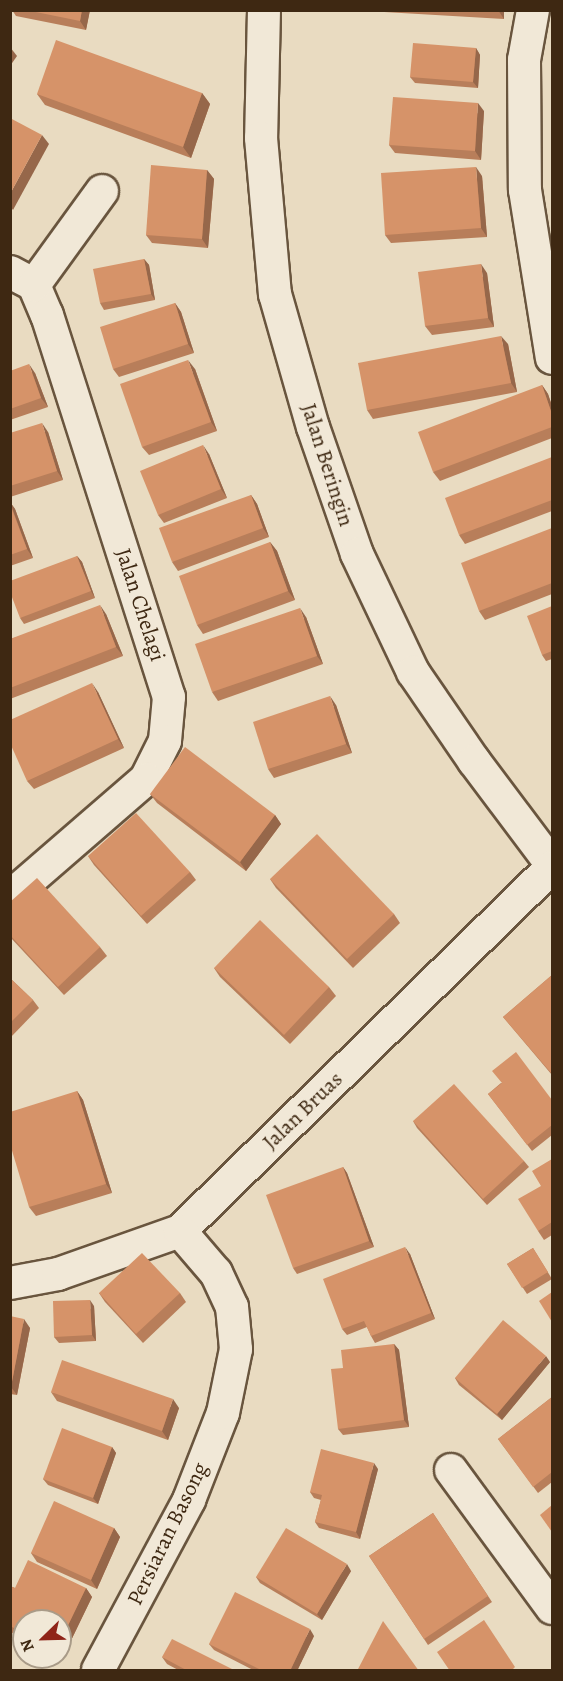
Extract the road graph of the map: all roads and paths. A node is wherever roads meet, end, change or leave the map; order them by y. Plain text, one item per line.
1 (264, 10) edge
2 (533, 10) edge
3 (102, 190) dead end
4 (22, 279) edge
5 (552, 358) edge
6 (552, 866) edge
7 (10, 897) edge
8 (180, 1231) junction
9 (10, 1283) edge
10 (451, 1470) dead end
11 (552, 1608) edge
12 (98, 1671) edge

1 - 6 street, Jalan Beringin
2 - 5 street
3 - 4 street
4 - 7 street, Jalan Chelagi
6 - 8 street, Jalan Bruas
8 - 9 street, Jalan Bruas
8 - 12 street, Persiaran Basong
10 - 11 street

